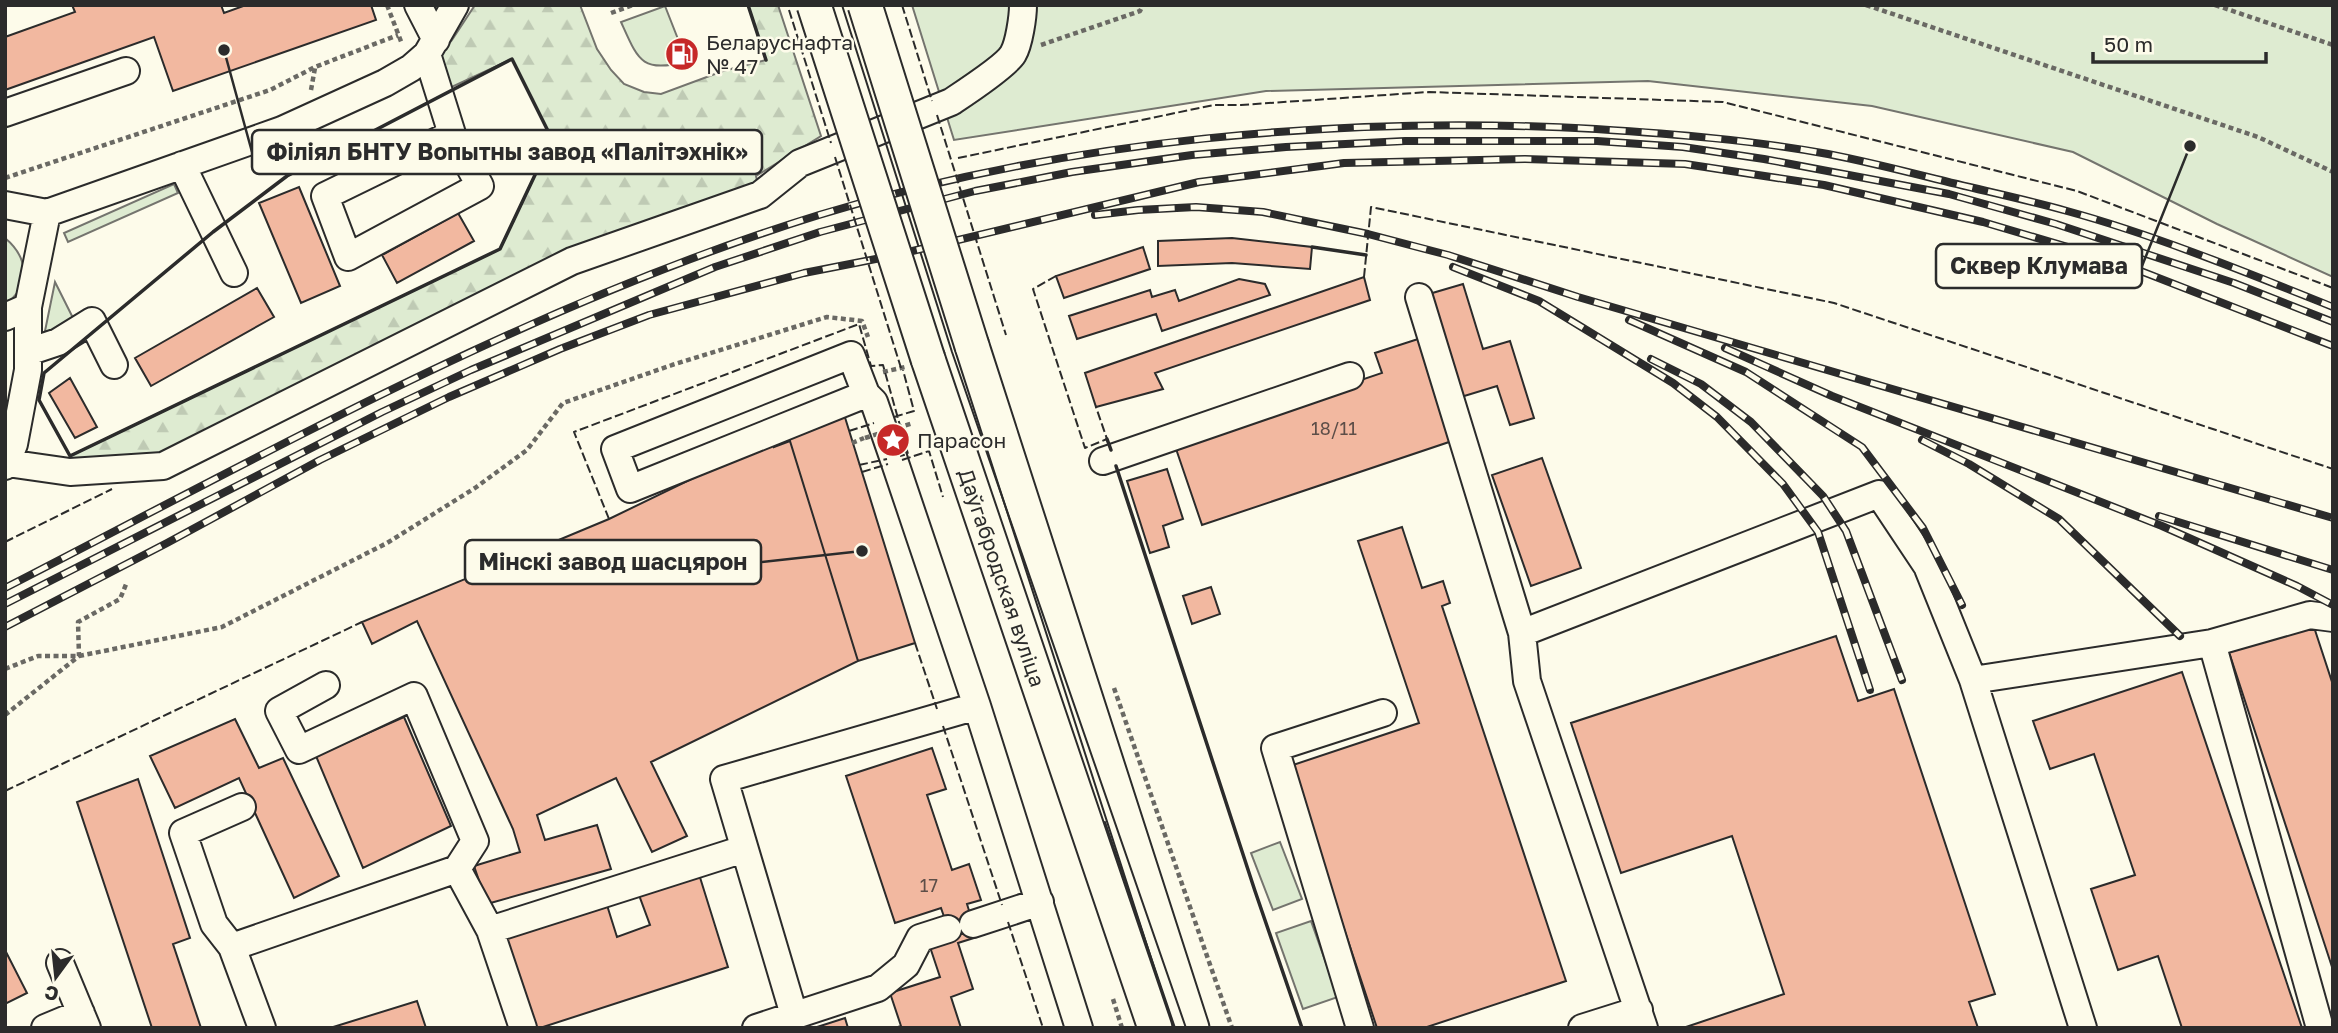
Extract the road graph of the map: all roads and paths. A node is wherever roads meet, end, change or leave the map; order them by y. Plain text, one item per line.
1 (387, 5) edge
2 (418, 5) edge
3 (455, 5) edge
4 (634, 5) edge
5 (814, 5) edge
6 (865, 5) edge
7 (1023, 5) edge
8 (1143, 5) edge
9 (1866, 5) edge
10 (2215, 5) edge
11 (611, 13) dead end
12 (398, 35) junction
13 (2333, 45) edge
14 (425, 54) junction
15 (1013, 55) junction
16 (126, 71) dead end
17 (5, 113) edge
18 (452, 134) junction
19 (182, 166) junction
20 (2333, 172) edge
21 (5, 178) edge
22 (6, 204) edge
23 (47, 213) junction
24 (234, 273) dead end
25 (1419, 298) dead end
26 (17, 312) edge
27 (870, 343) dead end
28 (28, 361) junction
29 (114, 365) dead end
30 (878, 365) dead end
31 (880, 373) dead end
32 (1350, 376) dead end
33 (5, 385) edge
34 (866, 394) junction
35 (913, 423) dead end
36 (852, 443) dead end
37 (1103, 461) dead end
38 (6, 464) edge
39 (127, 582) dead end
40 (2333, 618) edge
41 (1522, 633) junction
42 (2212, 643) junction
43 (79, 656) junction
44 (5, 669) edge
45 (1973, 680) junction
46 (326, 685) dead end
47 (977, 706) junction
48 (1382, 713) dead end
49 (5, 715) edge
50 (242, 807) dead end
51 (744, 849) junction
52 (457, 869) junction
53 (1040, 902) junction
54 (490, 930) junction
55 (232, 947) junction
56 (60, 964) dead end
57 (794, 1016) junction
58 (1642, 1019) edge
59 (84, 1020) edge
60 (45, 1028) edge
61 (262, 1028) edge
62 (523, 1028) edge
63 (756, 1028) edge
64 (1079, 1028) edge
65 (1155, 1028) edge
66 (1192, 1028) edge
67 (1360, 1028) edge
68 (1582, 1028) edge
69 (2083, 1028) edge
70 (2320, 1028) edge

1 - 12 path
2 - 14 street
3 - 14 street
4 - 11 path
5 - 65 main road, Даўгабродская вуліца, bridge
6 - 66 main road, Даўгабродская вуліца, bridge
7 - 15 street
8 - 15 path
9 - 20 path
10 - 13 path
12 - 14 path
12 - 21 path
14 - 18 street
14 - 19 street
15 - 38 street
16 - 17 street
18 - 18 street
19 - 23 street
19 - 24 street
22 - 23 street
23 - 26 street
25 - 41 street
26 - 28 street
27 - 43 path
28 - 29 street
28 - 33 street
28 - 38 street
30 - 31 path
32 - 37 street
34 - 34 street
34 - 47 street
35 - 36 path, bridge
39 - 43 path
40 - 42 street
41 - 45 street
41 - 58 street
42 - 45 street
42 - 70 street
43 - 44 path
43 - 49 path
45 - 69 street
46 - 52 street
47 - 51 street
47 - 53 street
48 - 67 street
50 - 55 street
51 - 54 street
51 - 57 street
52 - 54 street
52 - 55 street
53 - 57 street
53 - 64 street
54 - 62 street
55 - 61 street
56 - 59 street
57 - 63 street
58 - 68 street
59 - 60 street

